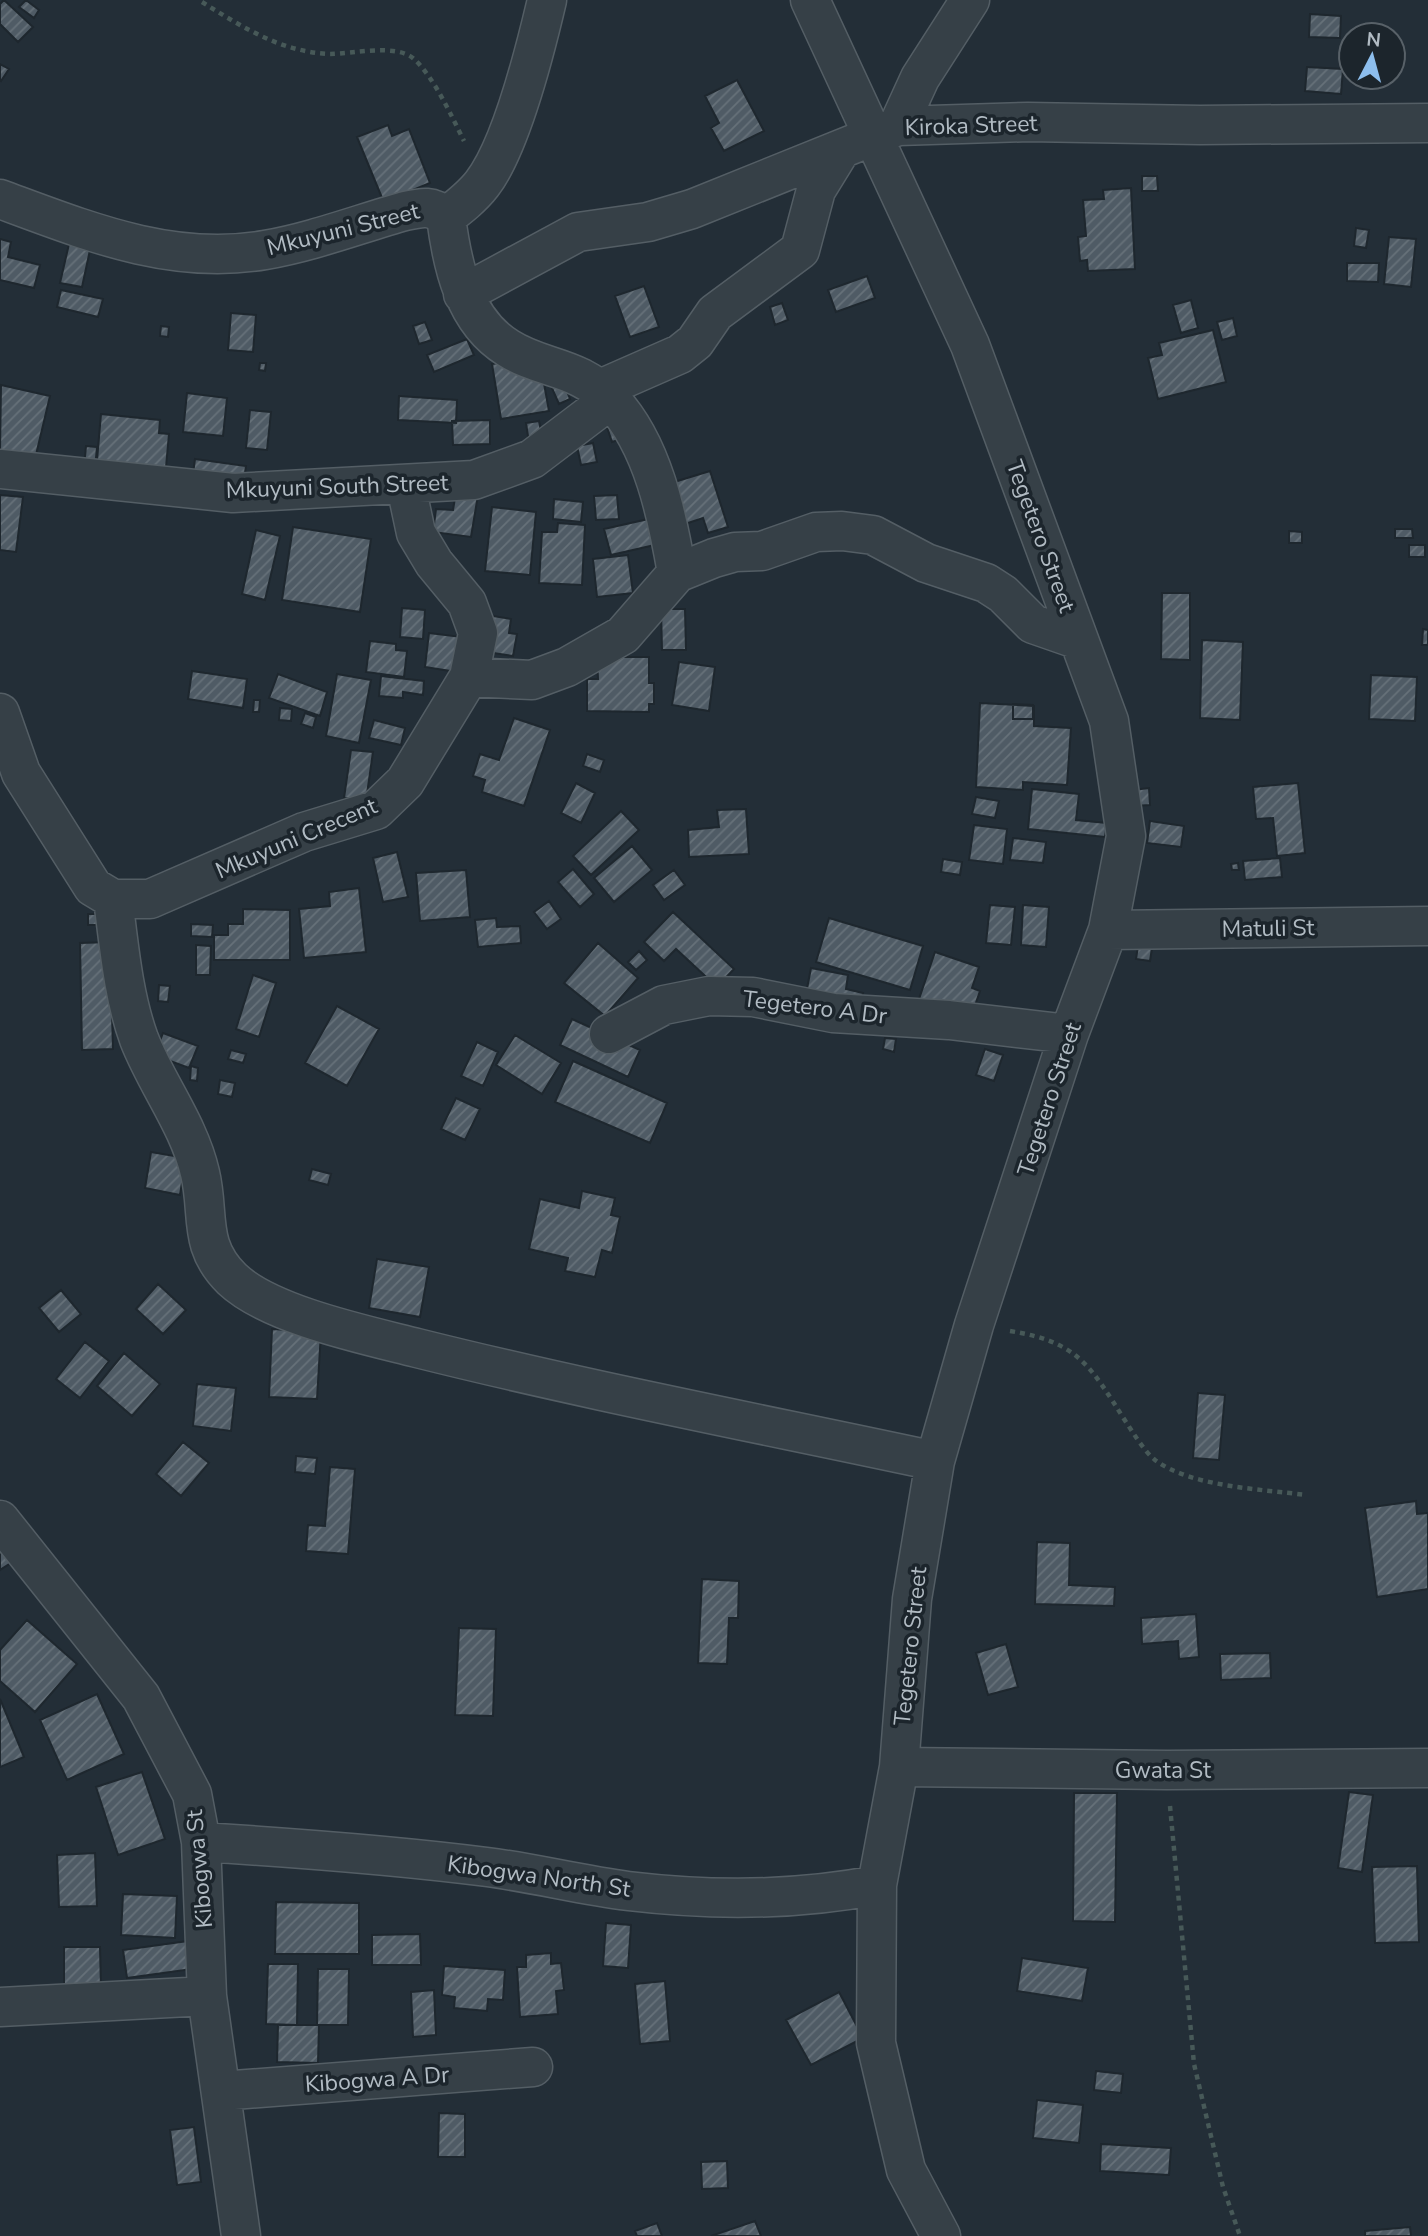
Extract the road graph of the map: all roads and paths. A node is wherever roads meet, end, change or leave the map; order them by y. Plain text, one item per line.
1 (547, 0) edge
2 (810, 0) edge
3 (970, 0) edge
4 (202, 2) dead end
5 (1428, 124) edge
6 (886, 130) junction
7 (840, 151) junction
8 (483, 183) junction
9 (0, 199) edge
10 (446, 217) junction
11 (463, 294) junction
12 (604, 394) junction
13 (0, 469) edge
14 (406, 486) junction
15 (677, 573) junction
16 (1079, 640) junction
17 (470, 677) junction
18 (0, 713) edge
19 (113, 899) junction
20 (1428, 926) edge
21 (1108, 930) junction
22 (609, 1034) dead end
23 (1069, 1034) junction
24 (974, 1325) junction
25 (935, 1461) junction
26 (1306, 1495) dead end
27 (0, 1520) edge
28 (899, 1767) junction
29 (1428, 1768) edge
30 (1167, 1770) junction
31 (201, 1842) junction
32 (877, 1885) junction
33 (207, 1996) junction
34 (0, 2007) edge
35 (533, 2067) dead end
36 (221, 2091) junction
37 (241, 2236) edge
38 (941, 2236) edge
39 (1240, 2236) edge

1 - 8 street
2 - 6 street, Tegetero Street
3 - 6 street
4 - 8 path
5 - 6 street, Kiroka Street
6 - 7 street, Kiroka Street
6 - 16 street, Tegetero Street
7 - 11 street, Kiroka Street
7 - 12 street, Mkuyuni South Street
8 - 10 street
9 - 10 street, Mkuyuni Street
10 - 11 street, Mkuyuni Street
11 - 12 street, Mkuyuni Street
12 - 14 street, Mkuyuni South Street
12 - 15 street, Mkuyuni Street
13 - 14 street, Mkuyuni South Street
14 - 17 street, Mkuyuni Crecent
15 - 16 street
15 - 17 street
16 - 21 street, Tegetero Street
17 - 19 street, Mkuyuni Crecent
18 - 19 street
19 - 25 street
20 - 21 street, Matuli St
21 - 23 street, Tegetero Street
22 - 23 street, Tegetero A Dr
23 - 24 street, Tegetero Street
24 - 25 street, Tegetero Street
24 - 26 path
25 - 28 street, Tegetero Street
27 - 31 street, Kibogwa St
28 - 30 street, Gwata St
28 - 32 street, Tegetero Street
29 - 30 street, Gwata St
30 - 39 path
31 - 32 street, Kibogwa North St
31 - 33 street, Kibogwa St
32 - 38 street, Tegetero Street
33 - 34 street
33 - 36 street, Kibogwa St
35 - 36 street, Kibogwa A Dr
36 - 37 street, Kibogwa St

